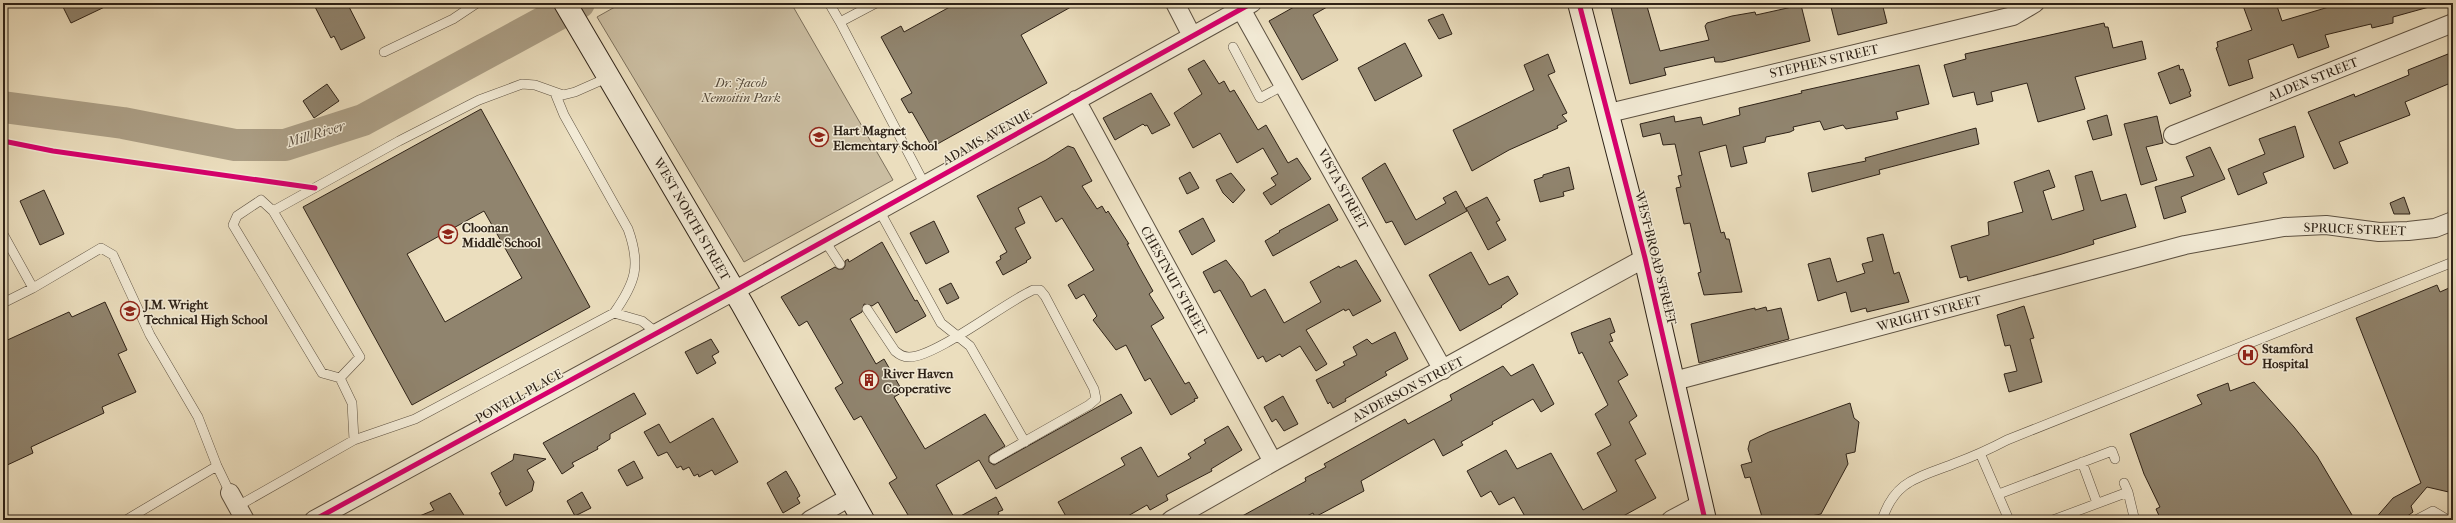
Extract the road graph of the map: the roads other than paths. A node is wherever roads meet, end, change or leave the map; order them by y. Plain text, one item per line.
1 (477, 3) edge
2 (565, 3) edge
3 (829, 3) edge
4 (876, 3) edge
5 (1174, 3) edge
6 (1579, 3) edge
7 (2035, 3) edge
8 (1246, 6) edge
9 (840, 22) junction
10 (2453, 23) edge
11 (1192, 36) junction
12 (1233, 47) dead end
13 (384, 52) dead end
14 (609, 77) junction
15 (1284, 85) junction
16 (555, 93) junction
17 (1076, 100) junction
18 (1609, 113) junction
19 (2173, 135) dead end
20 (924, 185) junction
21 (879, 210) junction
22 (273, 211) junction
23 (2453, 221) edge
24 (3, 234) edge
25 (825, 241) junction
26 (2185, 245) joint
27 (1645, 258) junction
28 (2453, 262) edge
29 (840, 264) dead end
30 (33, 288) junction
31 (734, 291) junction
32 (3, 303) edge
33 (867, 309) dead end
34 (614, 313) junction
35 (656, 333) junction
36 (957, 336) junction
37 (1443, 370) junction
38 (340, 378) junction
39 (1674, 381) junction
40 (354, 440) junction
41 (1025, 442) junction
42 (1980, 453) junction
43 (2115, 459) dead end
44 (994, 460) dead end
45 (1273, 462) junction
46 (2082, 462) junction
47 (217, 466) junction
48 (1998, 494) junction
49 (850, 497) junction
50 (2097, 503) junction
51 (238, 506) edge
52 (1703, 512) edge
53 (2059, 519) edge
54 (126, 520) edge
55 (314, 520) edge
56 (810, 520) edge
57 (863, 520) edge
58 (1171, 520) edge
59 (1671, 520) edge
60 (1882, 520) edge
61 (2008, 520) edge
62 (2132, 520) edge
63 (2416, 520) edge
64 (2448, 520) edge

1 - 13 lane
2 - 14 street, WEST NORTH STREET
3 - 9 lane
4 - 9 lane
5 - 11 street
6 - 18 street, WEST BROAD STREET
7 - 18 street, STEPHEN STREET
8 - 11 street, ADAMS AVENUE
8 - 15 street, VISTA STREET
9 - 20 lane
10 - 19 street, ALDEN STREET
11 - 17 street, ADAMS AVENUE
12 - 15 lane
14 - 16 lane
14 - 31 street, WEST NORTH STREET
15 - 37 street, VISTA STREET
16 - 22 lane
16 - 34 lane
17 - 20 street, ADAMS AVENUE
17 - 45 street, CHESTNUT STREET
18 - 27 street, WEST BROAD STREET
20 - 21 street, ADAMS AVENUE
21 - 25 street, ADAMS AVENUE
21 - 36 lane
22 - 38 lane
22 - 38 lane
23 - 26 street, SPRUCE STREET
24 - 30 lane
25 - 29 lane
25 - 31 street, ADAMS AVENUE
26 - 39 street, WRIGHT STREET
27 - 37 street, ANDERSON STREET
27 - 39 street, WEST BROAD STREET
28 - 42 lane
30 - 32 lane
30 - 47 lane
31 - 35 street, POWELL PLACE
31 - 49 street, WEST NORTH STREET
33 - 36 lane
34 - 35 lane
34 - 40 lane
35 - 55 street, POWELL PLACE
36 - 41 lane
36 - 41 lane
37 - 45 street, ANDERSON STREET
38 - 40 lane
39 - 52 street, WEST BROAD STREET
40 - 51 lane
41 - 44 lane
42 - 48 lane
42 - 60 lane
43 - 46 lane
45 - 58 street, ANDERSON STREET
46 - 48 lane
46 - 50 lane
47 - 51 lane
47 - 54 lane
48 - 61 lane
49 - 56 street
49 - 57 street, WEST NORTH STREET
50 - 53 lane
50 - 62 lane
52 - 59 street
63 - 64 lane

